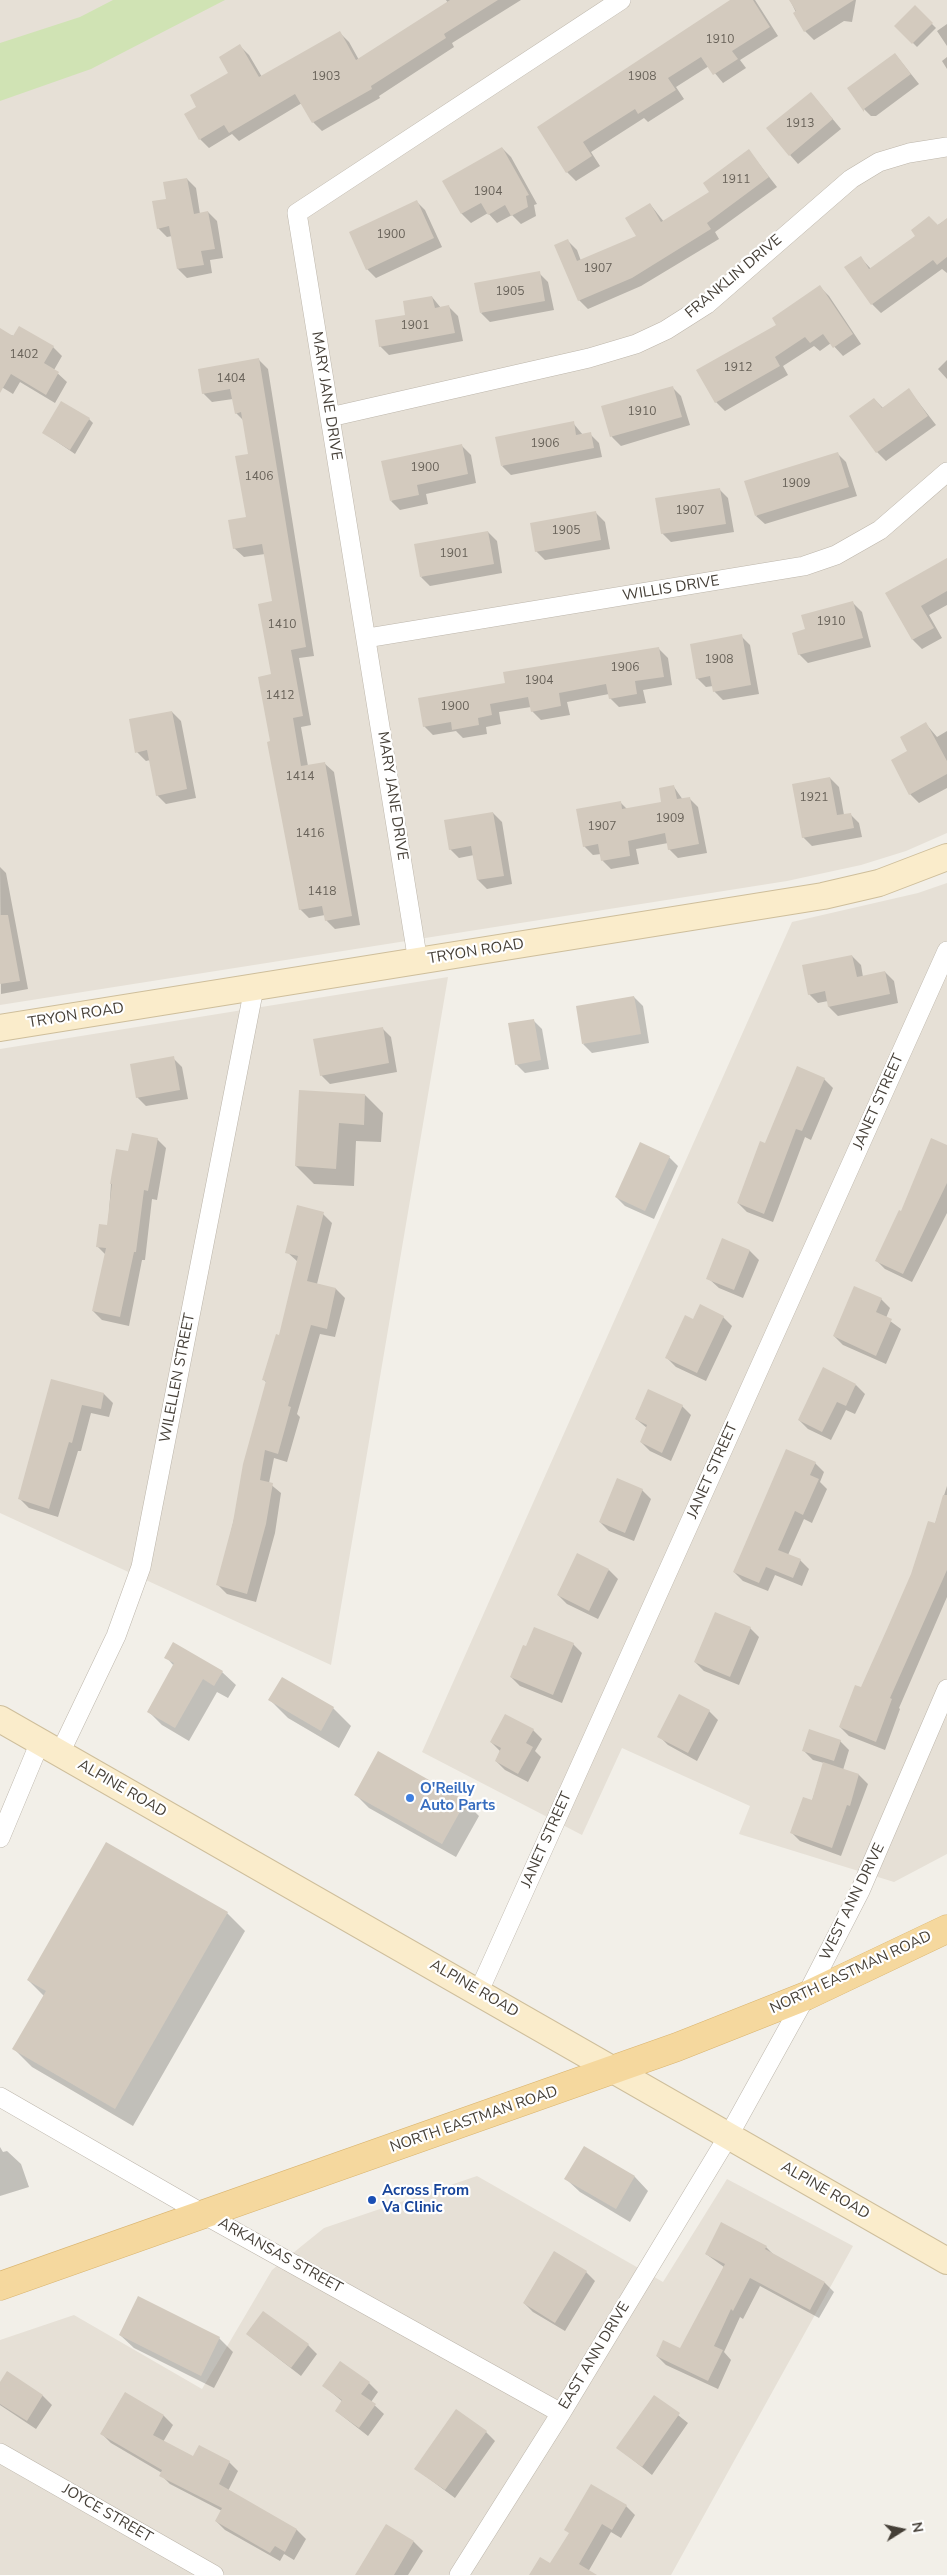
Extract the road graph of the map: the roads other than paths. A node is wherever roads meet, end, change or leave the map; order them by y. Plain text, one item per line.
1 (620, 0) edge
2 (947, 147) edge
3 (330, 417) junction
4 (947, 472) edge
5 (367, 638) junction
6 (947, 857) edge
7 (947, 951) edge
8 (418, 962) junction
9 (254, 988) junction
10 (0, 1028) edge
11 (947, 1689) edge
12 (0, 1719) edge
13 (50, 1748) junction
14 (0, 1838) edge
15 (944, 1929) edge
16 (479, 1992) junction
17 (806, 1996) junction
18 (615, 2070) junction
19 (0, 2097) edge
20 (729, 2135) junction
21 (205, 2215) junction
22 (947, 2262) edge
23 (0, 2286) edge
24 (561, 2413) junction
25 (0, 2453) edge
26 (214, 2575) edge
27 (459, 2575) edge

1 - 3 street, MARY JANE DRIVE
2 - 3 street, FRANKLIN DRIVE
3 - 5 street, MARY JANE DRIVE
4 - 5 street, WILLIS DRIVE
5 - 8 street, MARY JANE DRIVE
6 - 8 main road, TRYON ROAD
7 - 16 street, JANET STREET
8 - 9 main road, TRYON ROAD
9 - 10 main road, TRYON ROAD
9 - 13 street, WILELLEN STREET
11 - 17 street, WEST ANN DRIVE
12 - 13 main road, ALPINE ROAD
13 - 14 street, WILELLEN STREET
13 - 16 main road, ALPINE ROAD
15 - 17 main road, NORTH EASTMAN ROAD
16 - 18 main road, ALPINE ROAD
17 - 18 main road, NORTH EASTMAN ROAD
17 - 20 street, WEST ANN DRIVE
18 - 20 main road, ALPINE ROAD
18 - 21 main road, NORTH EASTMAN ROAD
19 - 21 street, ARKANSAS STREET
20 - 22 main road, ALPINE ROAD
20 - 24 street, EAST ANN DRIVE
21 - 23 main road, NORTH EASTMAN ROAD
21 - 24 street, ARKANSAS STREET
24 - 27 street, EAST ANN DRIVE
25 - 26 street, JOYCE STREET

